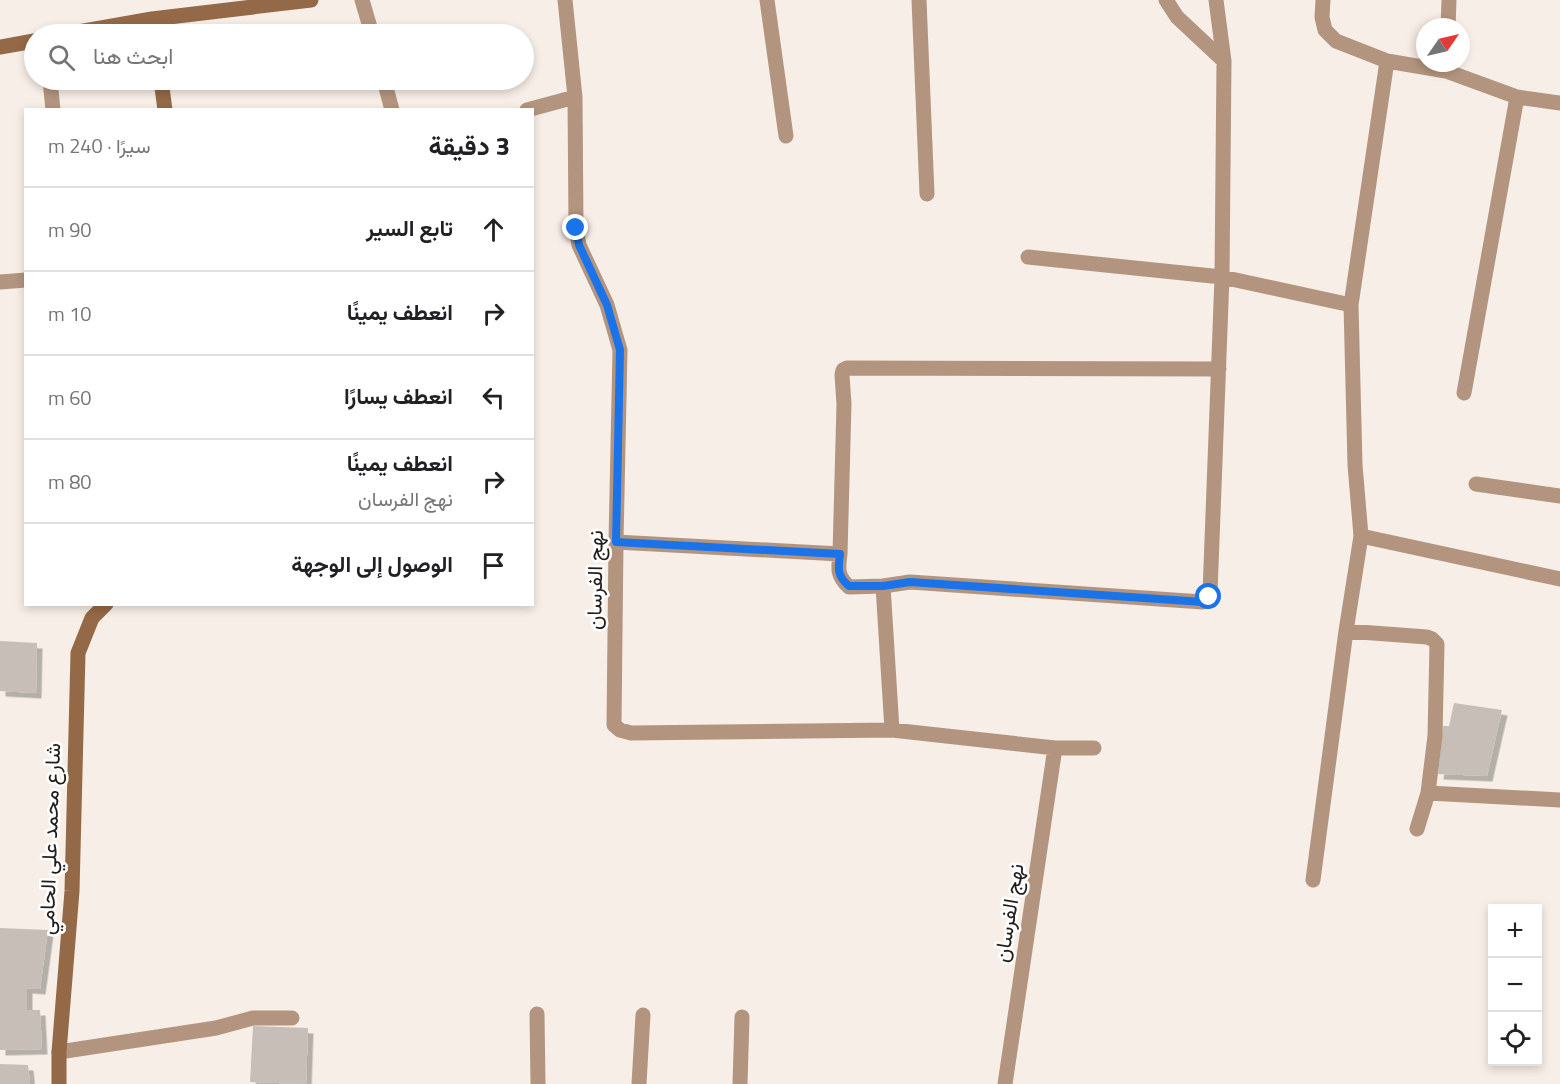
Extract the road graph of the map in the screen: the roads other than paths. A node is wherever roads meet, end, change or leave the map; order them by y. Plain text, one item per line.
1 (311, 0) edge
2 (362, 0) edge
3 (565, 0) edge
4 (767, 0) edge
5 (919, 0) edge
6 (1166, 0) edge
7 (1216, 0) edge
8 (1323, 0) edge
9 (1449, 0) edge
10 (1448, 18) edge
11 (152, 19) junction
12 (124, 24) edge
13 (153, 24) edge
14 (369, 24) edge
15 (24, 43) edge
16 (0, 47) edge
17 (1224, 61) junction
18 (1387, 61) junction
19 (1416, 64) edge
20 (1458, 72) edge
21 (51, 90) edge
22 (162, 90) edge
23 (387, 90) edge
24 (575, 97) junction
25 (1517, 97) junction
26 (1560, 103) edge
27 (53, 108) edge
28 (165, 108) edge
29 (391, 108) edge
30 (534, 108) edge
31 (786, 136) dead end
32 (927, 194) dead end
33 (1028, 257) dead end
34 (1222, 277) junction
35 (24, 280) edge
36 (0, 282) edge
37 (1351, 305) junction
38 (1219, 369) junction
39 (1464, 393) dead end
40 (1476, 484) dead end
41 (1560, 496) edge
42 (1361, 536) junction
43 (616, 542) junction
44 (840, 554) junction
45 (1560, 579) edge
46 (883, 586) junction
47 (104, 606) edge
48 (1346, 631) junction
49 (892, 730) junction
50 (1055, 748) junction
51 (1094, 748) dead end
52 (1428, 793) junction
53 (1560, 800) edge
54 (1417, 829) dead end
55 (1313, 880) dead end
56 (537, 1014) dead end
57 (643, 1015) dead end
58 (742, 1017) dead end
59 (292, 1018) dead end
60 (59, 1052) junction
61 (59, 1084) edge
62 (538, 1084) edge
63 (639, 1084) edge
64 (740, 1084) edge
65 (1005, 1084) edge

1 - 11 street
2 - 14 street
3 - 24 street, نهج الفرسان
4 - 31 street
5 - 32 street
6 - 17 street
7 - 17 street
8 - 18 street
9 - 10 street
11 - 12 street
11 - 13 street
15 - 16 street
17 - 34 street
18 - 19 street
18 - 37 street
20 - 25 street
21 - 27 street
22 - 28 street
23 - 29 street
24 - 30 street
24 - 43 street, نهج الفرسان
25 - 26 street
25 - 39 street
33 - 34 street
34 - 37 street
34 - 38 street
35 - 36 street
37 - 42 street
38 - 44 street
38 - 46 street
40 - 41 street
42 - 45 street
42 - 48 street
43 - 44 street
43 - 49 street, نهج الفرسان
44 - 46 street
46 - 49 street
47 - 60 street, شارع محمد علي الحامي
48 - 52 street
48 - 55 street
49 - 50 street, نهج الفرسان
50 - 51 street, نهج الفرسان
50 - 65 street, نهج الفرسان
52 - 53 street
52 - 54 street
56 - 62 street
57 - 63 street
58 - 64 street
59 - 60 street
60 - 61 street, شارع محمد علي الحامي

